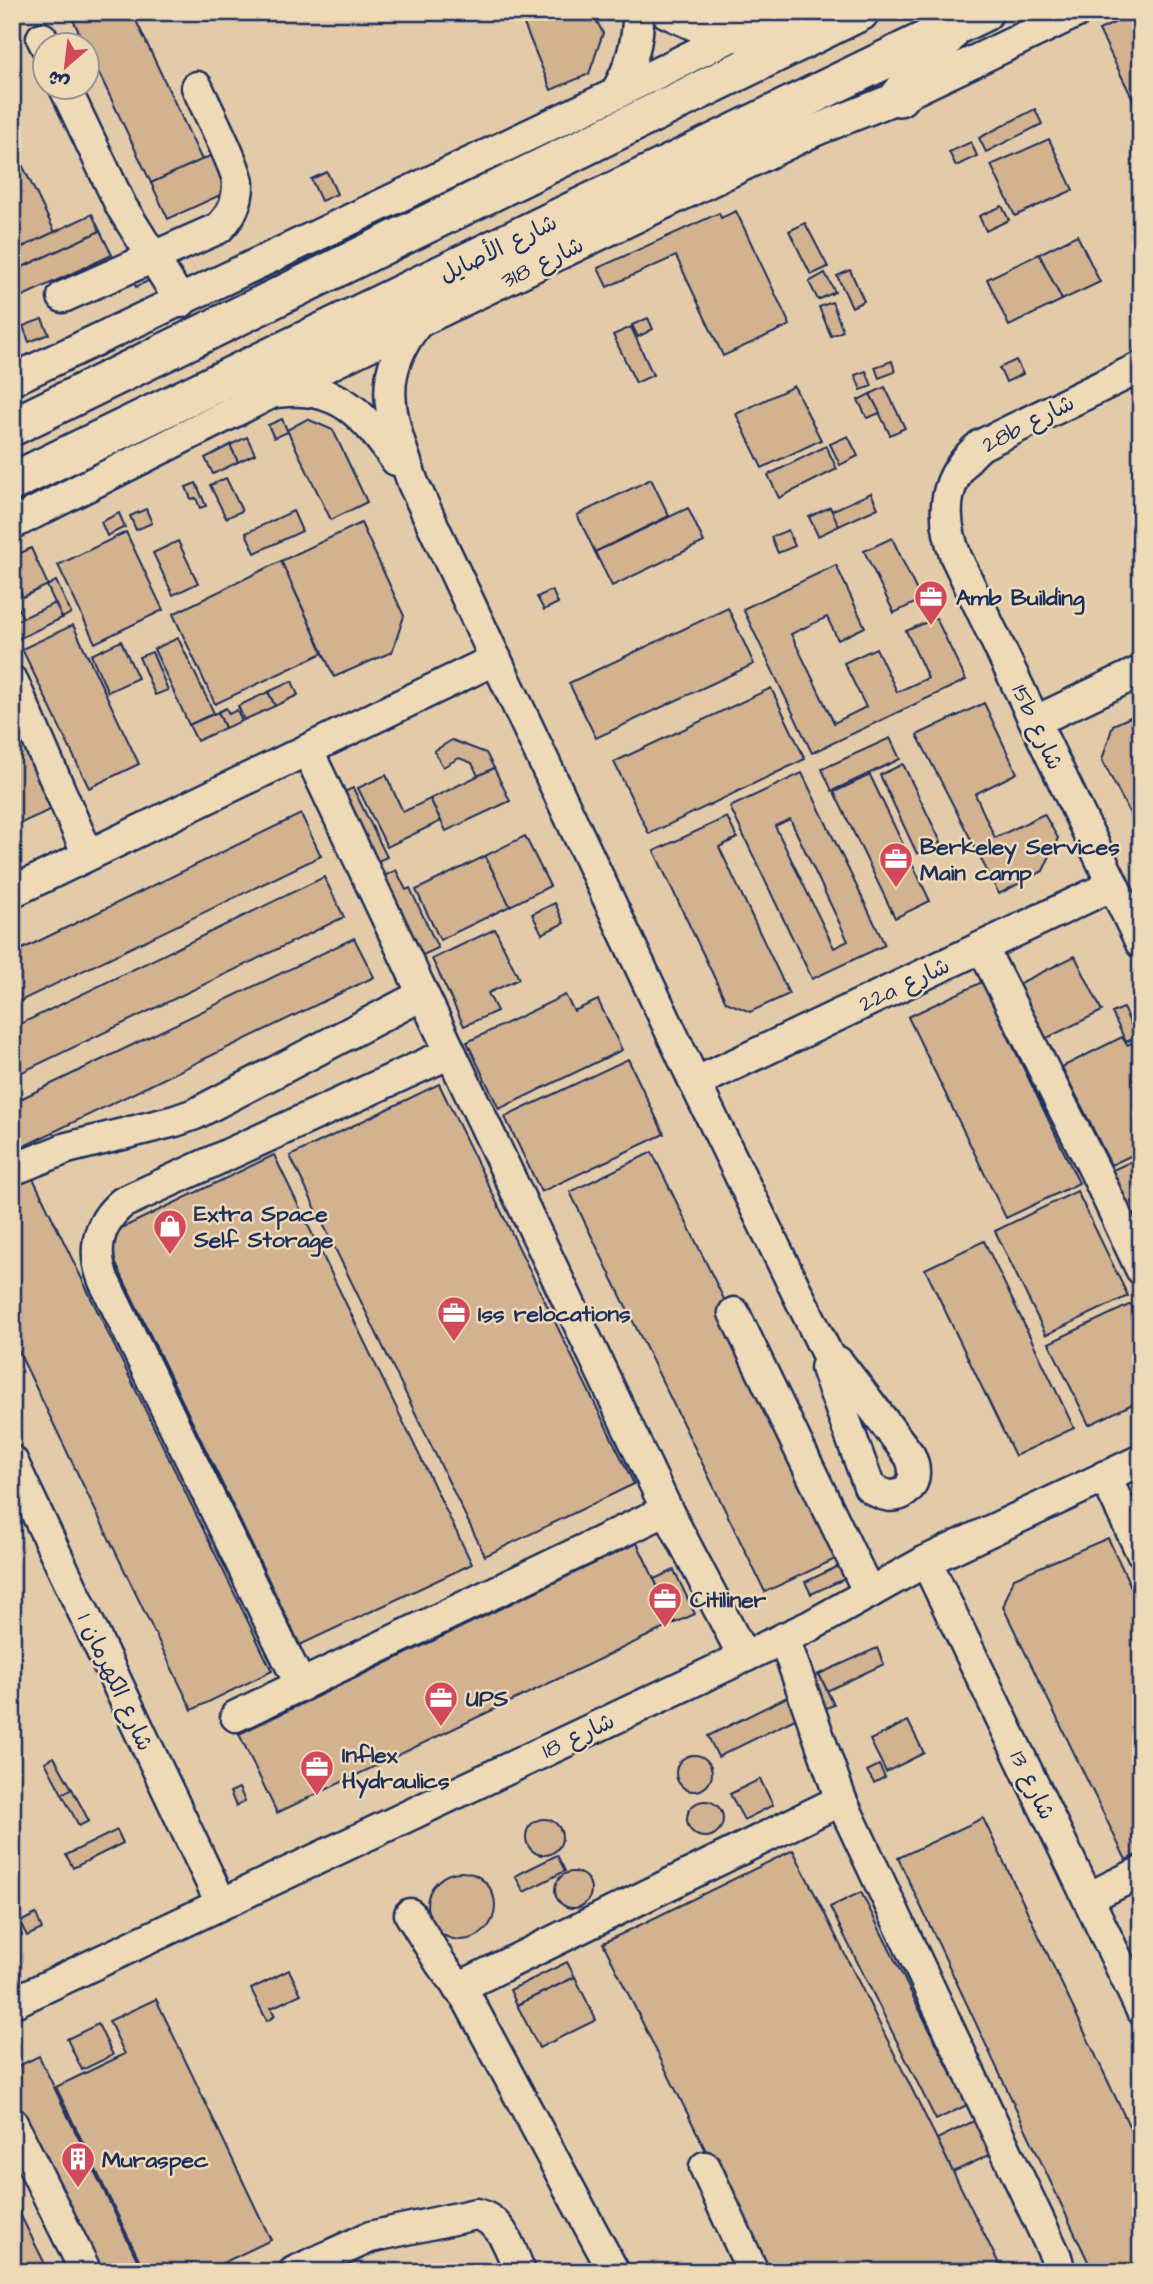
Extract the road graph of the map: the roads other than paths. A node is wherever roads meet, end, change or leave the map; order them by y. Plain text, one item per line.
1 (638, 12) edge
2 (666, 12) edge
3 (780, 12) edge
4 (860, 12) edge
5 (1077, 12) edge
6 (970, 19) edge
7 (740, 33) junction
8 (816, 34) junction
9 (197, 87) dead end
10 (615, 94) junction
11 (899, 97) junction
12 (72, 102) edge
13 (155, 257) junction
14 (63, 297) dead end
15 (181, 302) junction
16 (419, 321) junction
17 (1141, 367) edge
18 (12, 380) edge
19 (271, 393) junction
20 (12, 427) edge
21 (12, 482) edge
22 (413, 483) junction
23 (946, 508) joint
24 (12, 524) edge
25 (496, 659) junction
26 (1141, 671) edge
27 (13, 682) edge
28 (1036, 721) junction
29 (308, 751) junction
30 (88, 855) junction
31 (1113, 885) junction
32 (12, 892) edge
33 (1141, 943) edge
34 (982, 947) junction
35 (422, 995) junction
36 (450, 1053) junction
37 (695, 1083) junction
38 (12, 1170) edge
39 (1141, 1269) edge
40 (734, 1313) dead end
41 (829, 1358) dead end
42 (1141, 1460) edge
43 (12, 1461) edge
44 (1105, 1476) junction
45 (667, 1510) junction
46 (1141, 1551) edge
47 (926, 1561) junction
48 (869, 1592) junction
49 (784, 1638) junction
50 (744, 1657) junction
51 (302, 1686) junction
52 (236, 1716) dead end
53 (841, 1800) junction
54 (1141, 1872) edge
55 (1088, 1898) junction
56 (221, 1903) junction
57 (410, 1914) dead end
58 (458, 1988) junction
59 (12, 2003) edge
60 (1141, 2009) edge
61 (12, 2123) edge
62 (705, 2167) dead end
63 (86, 2272) edge
64 (294, 2272) edge
65 (520, 2272) edge
66 (614, 2272) edge
67 (753, 2272) edge
68 (1060, 2272) edge

1 - 10 street
2 - 7 street
3 - 7 street
4 - 8 main road
5 - 11 street, شارع 318
6 - 11 main road
6 - 21 main road, شارع الأصايل
7 - 8 main road
7 - 10 street
8 - 20 main road
9 - 13 street
10 - 15 street
11 - 16 street, شارع 318
12 - 13 street
13 - 14 street
13 - 15 street
15 - 18 street
16 - 19 street, شارع 318
16 - 22 street
17 - 23 street, 28b شارع
19 - 22 street
19 - 24 street, شارع 318
22 - 25 street
23 - 28 street, 15b شارع
25 - 29 street
25 - 37 street
26 - 28 street
27 - 30 street
28 - 31 street, 15b شارع
29 - 30 street
29 - 35 street
30 - 32 street
31 - 33 street, 15b شارع
31 - 34 street, 22a شارع
34 - 37 street, 22a شارع
34 - 39 street
35 - 36 street
35 - 38 street
36 - 45 street
36 - 51 street
37 - 41 street
40 - 48 street
42 - 44 street, شارع 18
43 - 56 street, شارع الكهرمان 1
44 - 46 street
44 - 47 street, شارع 18
45 - 50 street
45 - 51 street
47 - 48 street, شارع 18
47 - 55 street, شارع 13
48 - 49 street, شارع 18
49 - 50 street, شارع 18
49 - 53 street
50 - 56 street, شارع 18
51 - 52 street
53 - 58 street
53 - 68 street
54 - 55 street
55 - 60 street, شارع 13
56 - 59 street, شارع 18
57 - 58 street
58 - 66 street
61 - 63 street
62 - 67 street
64 - 65 street

